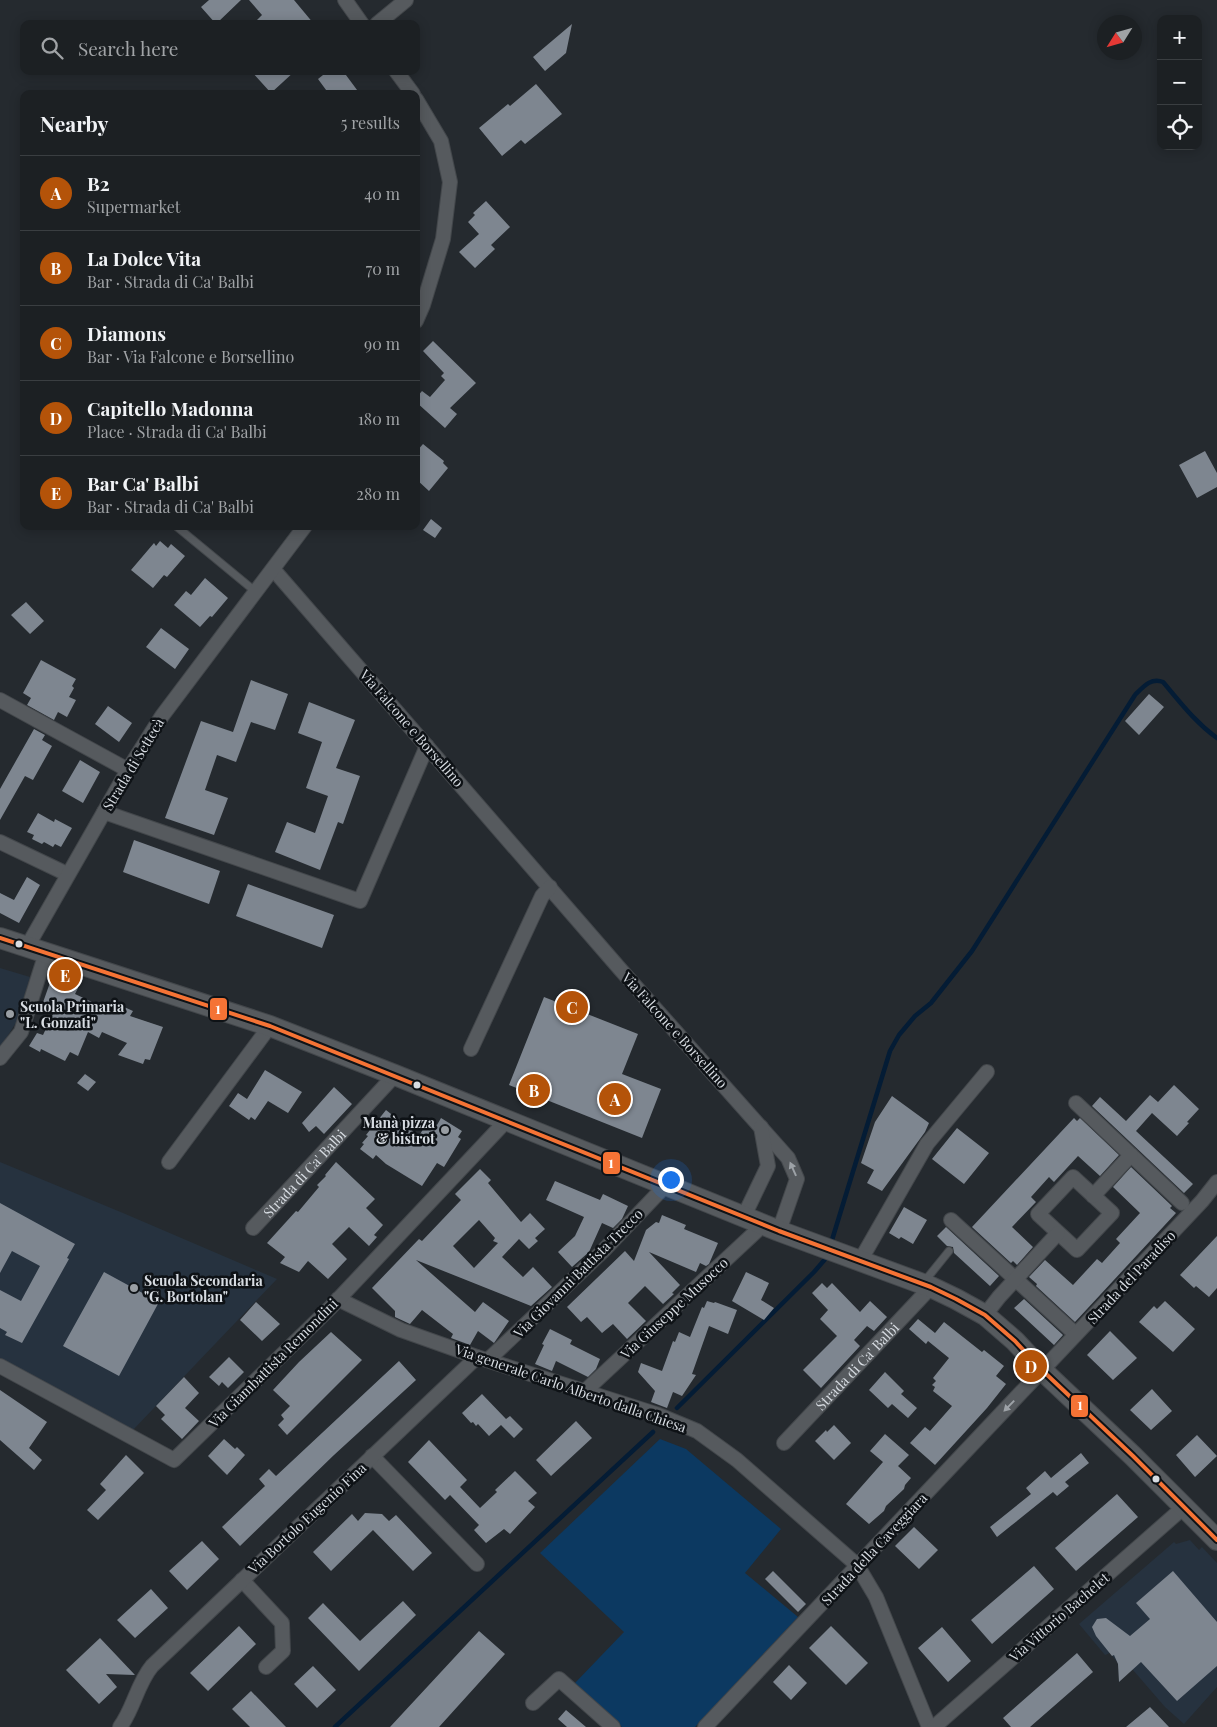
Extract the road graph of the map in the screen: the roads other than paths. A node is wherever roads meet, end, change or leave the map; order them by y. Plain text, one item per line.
1 (345, 0) edge
2 (406, 0) edge
3 (359, 20) edge
4 (382, 20) edge
5 (399, 75) edge
6 (409, 90) edge
7 (420, 106) edge
8 (420, 312) edge
9 (181, 530) edge
10 (302, 530) edge
11 (273, 569) junction
12 (256, 592) junction
13 (0, 700) edge
14 (427, 746) junction
15 (128, 770) junction
16 (104, 812) junction
17 (0, 842) edge
18 (68, 874) junction
19 (550, 887) junction
20 (0, 938) edge
21 (27, 947) junction
22 (46, 953) junction
23 (270, 1026) junction
24 (471, 1049) dead end
25 (0, 1058) edge
26 (987, 1072) dead end
27 (395, 1075) junction
28 (1076, 1103) dead end
29 (507, 1120) junction
30 (761, 1126) junction
31 (1131, 1155) junction
32 (169, 1162) dead end
33 (1217, 1182) edge
34 (666, 1185) junction
35 (1093, 1196) junction
36 (1182, 1203) dead end
37 (744, 1216) junction
38 (951, 1220) dead end
39 (253, 1228) dead end
40 (771, 1228) junction
41 (1058, 1233) junction
42 (949, 1251) dead end
43 (860, 1261) junction
44 (1015, 1279) junction
45 (927, 1286) junction
46 (338, 1299) junction
47 (984, 1315) junction
48 (1071, 1330) dead end
49 (483, 1359) junction
50 (0, 1366) edge
51 (1043, 1371) junction
52 (585, 1391) junction
53 (784, 1444) dead end
54 (372, 1456) junction
55 (1184, 1507) junction
56 (1217, 1540) edge
57 (477, 1564) dead end
58 (857, 1565) junction
59 (242, 1580) junction
60 (266, 1667) dead end
61 (532, 1702) dead end
62 (120, 1727) edge
63 (613, 1727) edge
64 (705, 1727) edge
65 (929, 1727) edge
66 (934, 1727) edge

1 - 3 street
2 - 4 street
5 - 6 street
7 - 8 street
9 - 12 lane
10 - 11 street, Strada di Settecà
11 - 12 street, Strada di Settecà
11 - 14 street, Via Falcone e Borsellino
12 - 15 street, Strada di Settecà
13 - 15 street
14 - 16 street
14 - 19 street, Via Falcone e Borsellino
15 - 16 street, Strada di Settecà
16 - 18 street, Strada di Settecà
17 - 18 street
18 - 21 street, Strada di Settecà
19 - 24 street
19 - 30 street, Via Falcone e Borsellino
20 - 21 main road
21 - 22 main road
22 - 23 main road
22 - 25 street
23 - 27 main road
23 - 32 street
26 - 43 street
27 - 29 main road
27 - 39 street, Strada di Ca' Balbi
28 - 31 street
29 - 34 main road
29 - 46 street, Via Giambattista Remondini
30 - 37 street
40 -> 30 street, Via Falcone e Borsellino
31 - 35 street
31 - 36 street
33 - 51 street, Strada del Paradiso
34 - 37 main road
34 - 49 street, Via Giovanni Battista Trecco
35 - 41 street
35 - 41 street
37 - 40 main road
38 - 44 street
40 - 43 main road
40 - 52 street, Via Giuseppe Musocco
41 - 44 street
42 - 45 lane
43 - 45 main road
44 - 47 street
44 - 48 street
45 - 47 main road
45 - 53 street, Strada di Ca' Balbi
46 - 49 street, Via generale Carlo Alberto dalla Chiesa
46 - 50 street, Via Giambattista Remondini
47 - 51 main road
49 - 52 street, Via generale Carlo Alberto dalla Chiesa
49 - 54 street, Via Bortolo Eugenio Fina
51 - 55 main road
51 -> 58 street, Strada della Caveggiara
52 - 58 street, Via generale Carlo Alberto dalla Chiesa
54 - 57 street, Via Bortolo Eugenio Fina
54 - 59 street, Via Bortolo Eugenio Fina
55 - 56 main road
55 - 66 street, Via Vittorio Bachelet
58 - 64 street, Strada della Caveggiara
58 - 65 street, Via generale Carlo Alberto dalla Chiesa
59 - 60 street, Via Bortolo Eugenio Fina
59 - 62 street, Via Bortolo Eugenio Fina
61 - 63 street

